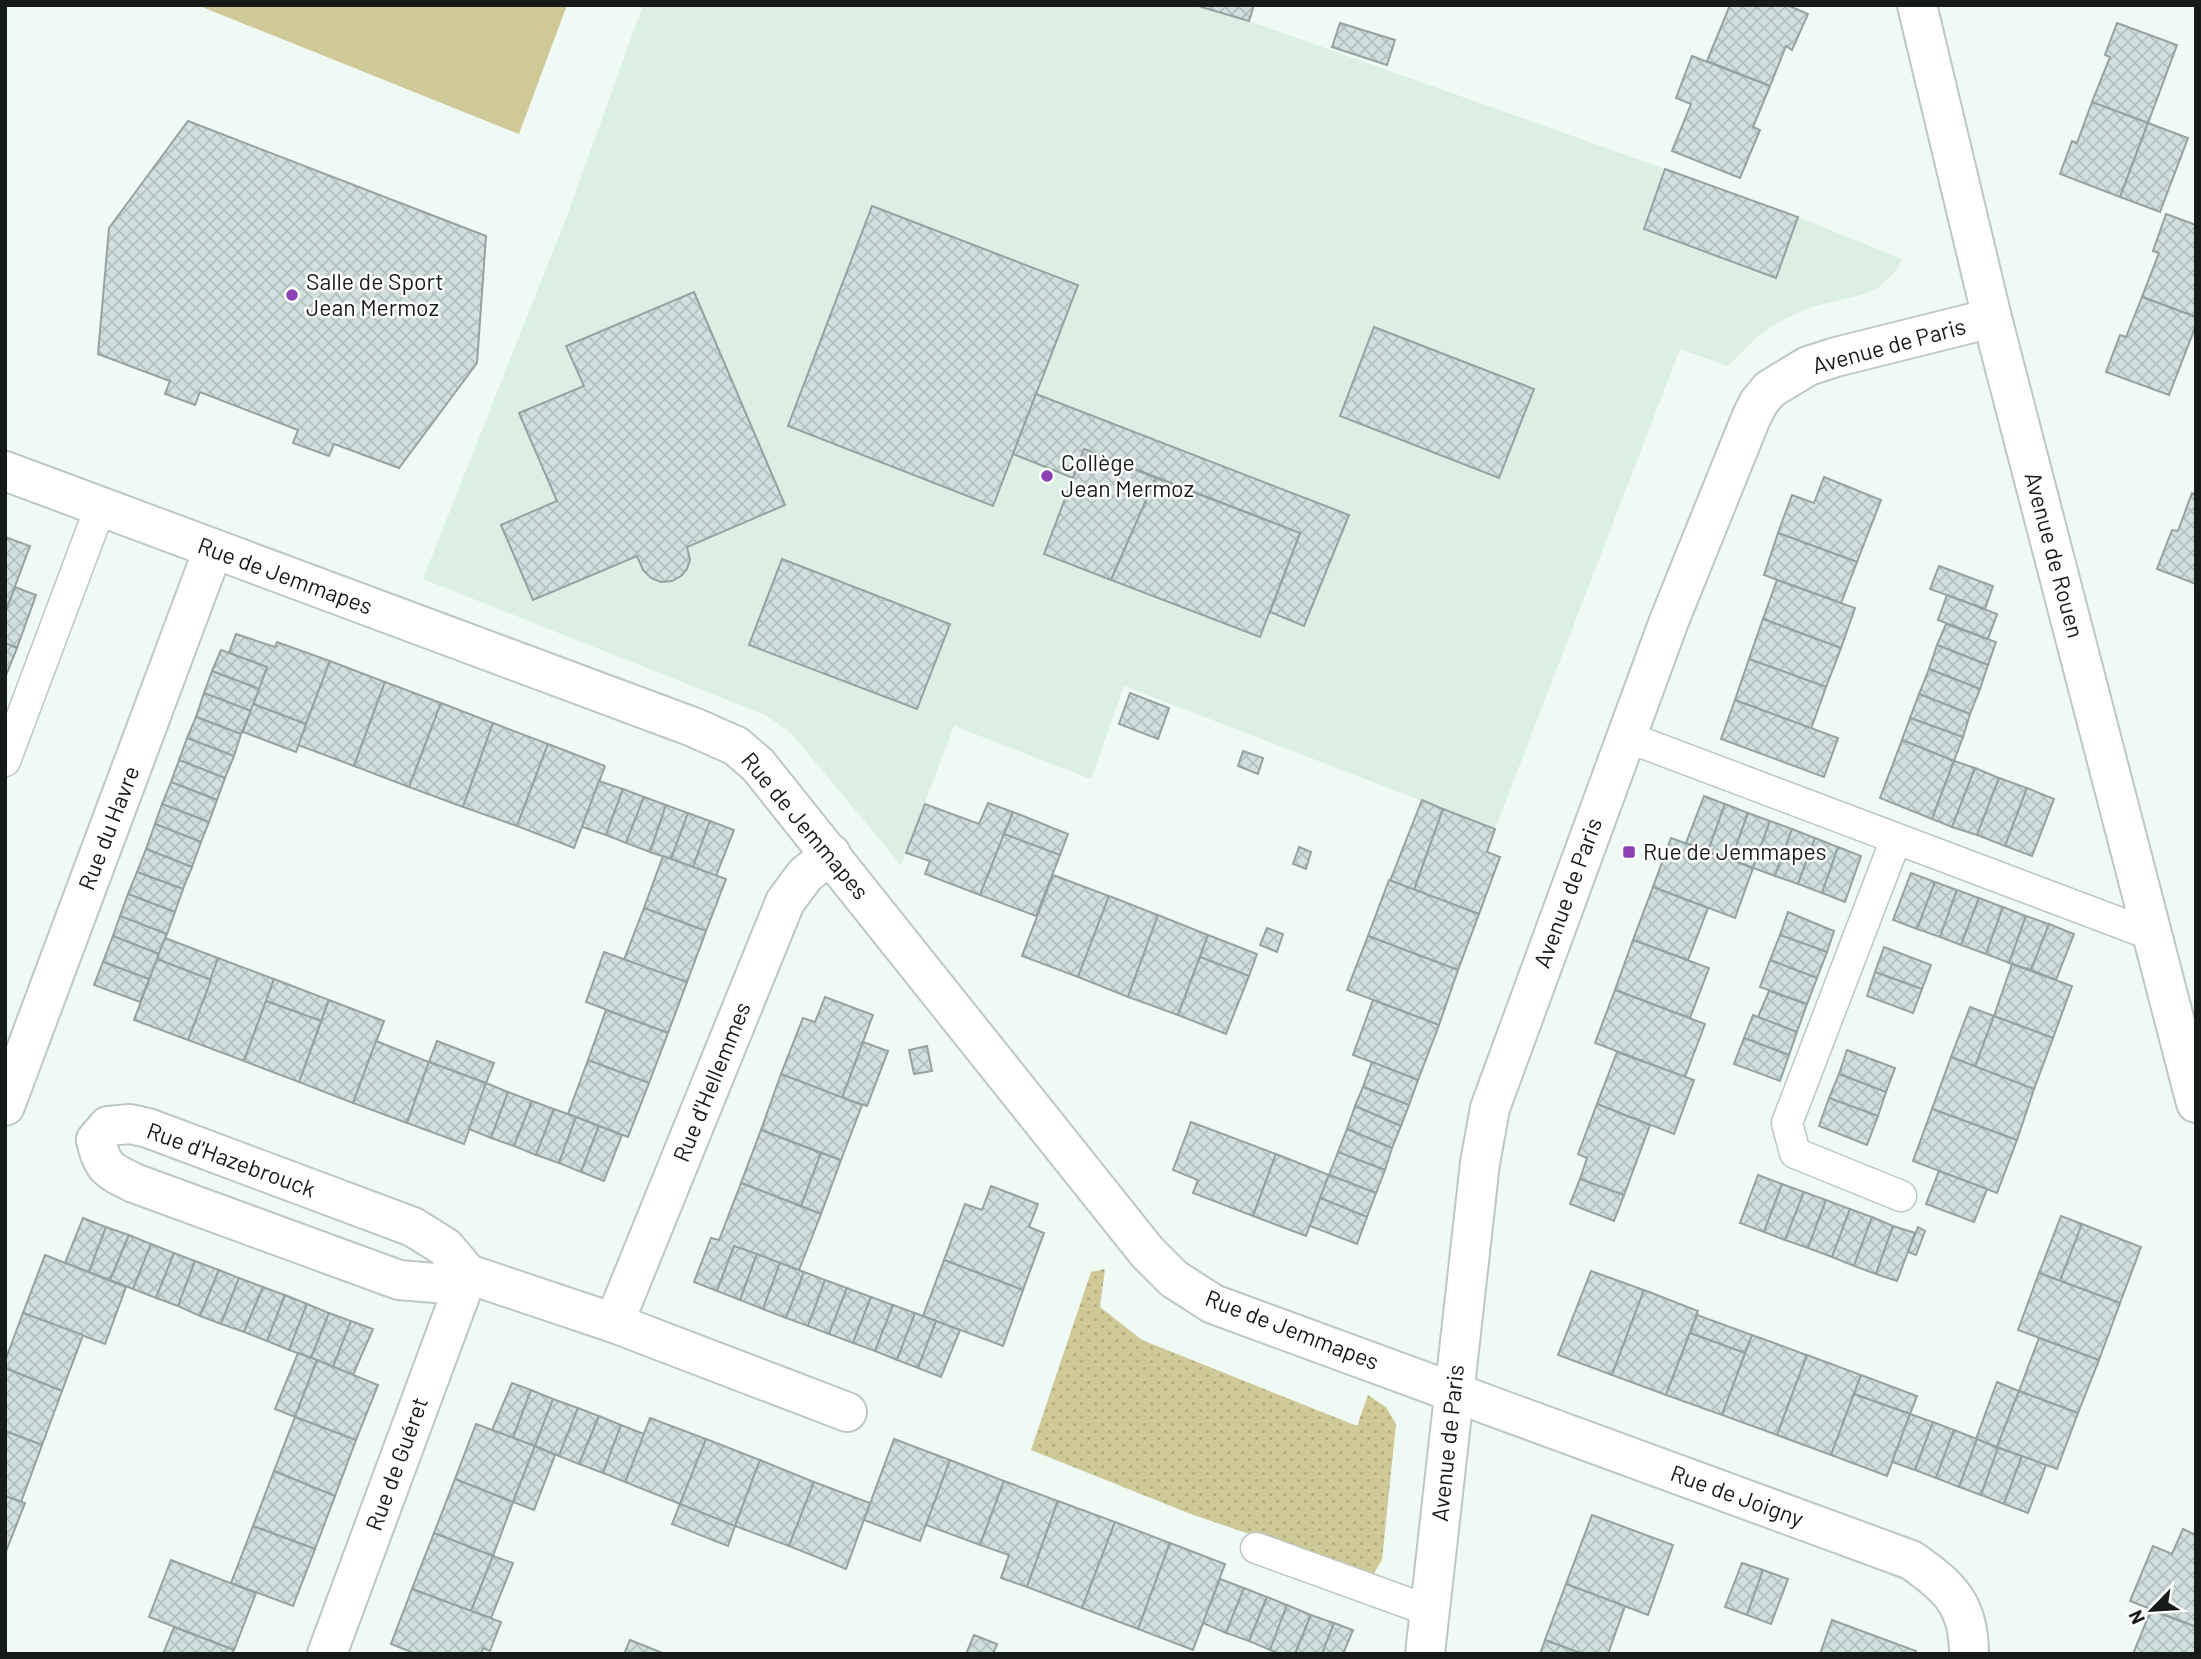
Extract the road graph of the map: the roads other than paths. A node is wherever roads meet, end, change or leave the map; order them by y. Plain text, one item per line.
1 (1917, 5) edge
2 (1992, 318) junction
3 (5, 471) edge
4 (100, 508) junction
5 (214, 550) junction
6 (1627, 737) junction
7 (5, 761) edge
8 (1896, 839) junction
9 (831, 854) junction
10 (2152, 935) junction
11 (7, 1094) edge
12 (2196, 1103) edge
13 (1901, 1196) dead end
14 (468, 1274) junction
15 (614, 1323) junction
16 (1453, 1392) junction
17 (847, 1412) dead end
18 (1256, 1548) dead end
19 (1430, 1611) junction
20 (331, 1650) edge
21 (1425, 1654) edge
22 (1969, 1654) edge

1 - 2 street, Avenue de Rouen
2 - 6 street, Avenue de Paris
2 - 10 street, Avenue de Rouen
3 - 4 street, Rue de Jemmapes
4 - 5 street, Rue de Jemmapes
4 - 7 lane
5 - 9 street, Rue de Jemmapes
5 - 11 street, Rue du Havre
6 - 8 lane
6 - 16 street, Avenue de Paris
8 - 10 lane
8 - 13 lane
9 - 15 street, Rue d'Hellemmes
9 - 16 street, Rue de Jemmapes
10 - 12 street, Avenue de Rouen
14 - 14 street, Rue d'Hazebrouck
14 - 15 street
14 - 20 street, Rue de Guéret
15 - 17 street
16 - 19 street, Avenue de Paris
16 - 22 street, Rue de Joigny
18 - 19 lane
19 - 21 street, Avenue de Paris

